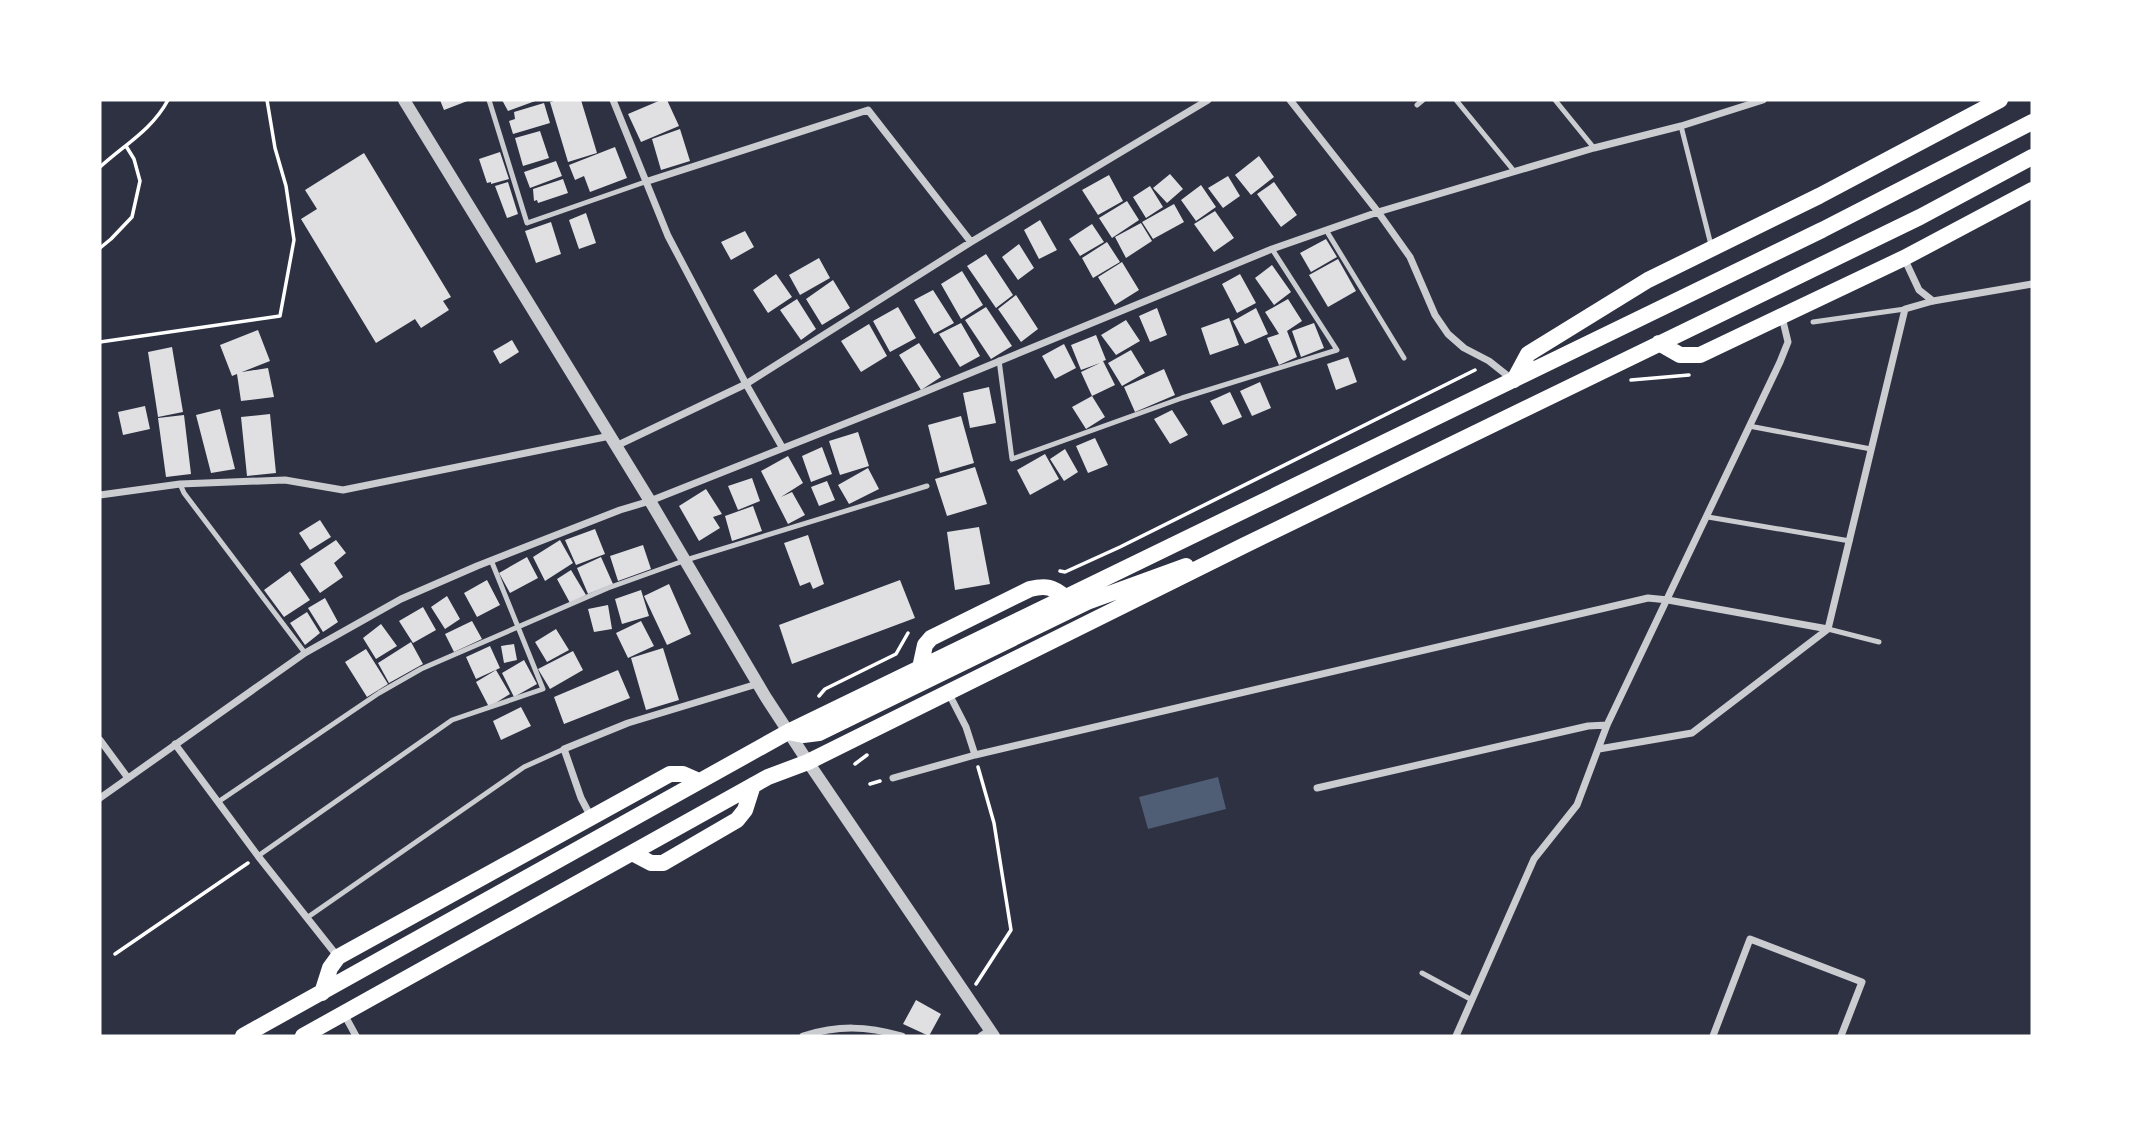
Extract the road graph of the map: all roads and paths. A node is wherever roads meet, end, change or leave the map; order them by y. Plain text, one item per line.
1 (168, 100) edge
2 (267, 100) edge
3 (404, 100) edge
4 (489, 100) edge
5 (612, 100) edge
6 (1208, 100) edge
7 (1290, 100) edge
8 (1455, 100) edge
9 (1555, 100) edge
10 (1763, 100) edge
11 (2000, 100) edge
12 (2032, 122) edge
13 (1681, 126) junction
14 (126, 146) junction
15 (1594, 148) junction
16 (2032, 158) edge
17 (100, 167) edge
18 (1514, 171) junction
19 (645, 181) junction
20 (2032, 190) edge
21 (1378, 212) junction
22 (1326, 230) junction
23 (971, 242) junction
24 (100, 248) edge
25 (1712, 248) junction
26 (1272, 249) junction
27 (1904, 258) junction
28 (2032, 284) edge
29 (1933, 301) junction
30 (1905, 309) junction
31 (1782, 317) junction
32 (1813, 322) dead end
33 (100, 342) edge
34 (1658, 343) junction
35 (1404, 358) dead end
36 (999, 360) junction
37 (1489, 361) junction
38 (1700, 372) dead end
39 (1514, 380) junction
40 (1631, 380) dead end
41 (746, 384) junction
42 (1749, 426) junction
43 (613, 441) junction
44 (782, 447) junction
45 (1871, 449) junction
46 (180, 484) junction
47 (927, 486) dead end
48 (100, 495) edge
49 (650, 501) junction
50 (1708, 517) junction
51 (1850, 541) junction
52 (1243, 546) junction
53 (491, 560) junction
54 (686, 560) junction
55 (1053, 569) dead end
56 (1065, 597) junction
57 (1668, 600) junction
58 (518, 627) junction
59 (1828, 629) junction
60 (1879, 642) dead end
61 (304, 653) junction
62 (920, 668) junction
63 (757, 684) junction
64 (948, 692) junction
65 (1607, 725) junction
66 (788, 732) junction
67 (100, 740) edge
68 (175, 744) junction
69 (564, 749) junction
70 (875, 749) dead end
71 (1599, 749) junction
72 (975, 755) junction
73 (808, 762) junction
74 (855, 764) dead end
75 (128, 778) junction
76 (893, 778) dead end
77 (699, 781) junction
78 (753, 785) junction
79 (1317, 788) dead end
80 (100, 798) edge
81 (218, 802) junction
82 (591, 817) junction
83 (632, 853) junction
84 (258, 856) junction
85 (308, 917) junction
86 (116, 954) dead end
87 (338, 957) junction
88 (1422, 974) dead end
89 (322, 993) junction
90 (967, 997) junction
91 (1472, 1000) junction
92 (344, 1014) junction
93 (988, 1034) edge
94 (243, 1036) edge
95 (303, 1036) edge
96 (356, 1036) edge
97 (803, 1036) edge
98 (902, 1036) edge
99 (1455, 1036) edge
100 (1713, 1036) edge
101 (1841, 1036) edge

1 - 14 path
2 - 33 path
3 - 43 street
4 - 19 lane
5 - 19 street
6 - 23 street
7 - 21 street
8 - 18 lane
9 - 15 lane
10 - 13 street
11 - 25 main road
12 - 39 main road
13 - 15 street
13 - 25 lane
14 - 17 path
14 - 24 path
15 - 18 street
16 - 34 main road
18 - 21 street
19 - 23 street
19 - 41 street
20 - 27 main road
21 - 22 street
21 - 37 street
22 - 26 street
22 - 35 lane
23 - 41 street
25 - 39 main road
26 - 36 street
26 - 36 lane
27 - 29 street
27 - 31 main road
28 - 29 street
29 - 30 street
30 - 32 lane
30 - 45 street
31 - 34 main road
31 - 42 street
34 - 52 main road
36 - 44 street
37 - 39 street
37 - 55 path
38 - 40 path
39 - 56 main road
41 - 43 street
41 - 44 street
42 - 45 lane
42 - 50 street
43 - 46 street
43 - 49 street
44 - 49 street
45 - 51 street
46 - 48 street
46 - 61 lane
47 - 54 lane
49 - 53 street
49 - 54 street
50 - 51 lane
50 - 57 street
51 - 59 street
52 - 64 main road
52 - 66 main road
53 - 58 lane
53 - 61 street
54 - 58 lane
54 - 63 street
56 - 62 main road
56 - 62 main road
57 - 59 street
57 - 65 street
57 - 72 street
58 - 81 lane
58 - 84 lane
59 - 60 lane
59 - 71 street
61 - 68 street
62 - 66 main road
63 - 66 street
63 - 69 street
64 - 72 street
64 - 73 main road
65 - 71 street
65 - 79 street
66 - 73 street
66 - 77 main road
67 - 75 street
68 - 75 street
68 - 81 street
69 - 82 street
69 - 85 lane
70 - 74 path
71 - 91 street
72 - 76 street
72 - 90 path
73 - 78 main road
73 - 90 street
75 - 80 street
77 - 82 main road
77 - 89 main road
78 - 83 main road
78 - 83 main road
81 - 84 street
82 - 87 main road
83 - 92 main road
84 - 85 street
84 - 86 path
85 - 87 street
87 - 89 main road
88 - 91 lane
89 - 94 main road
90 - 93 street
91 - 99 street
92 - 95 main road
92 - 96 street
97 - 98 street
100 - 101 street

